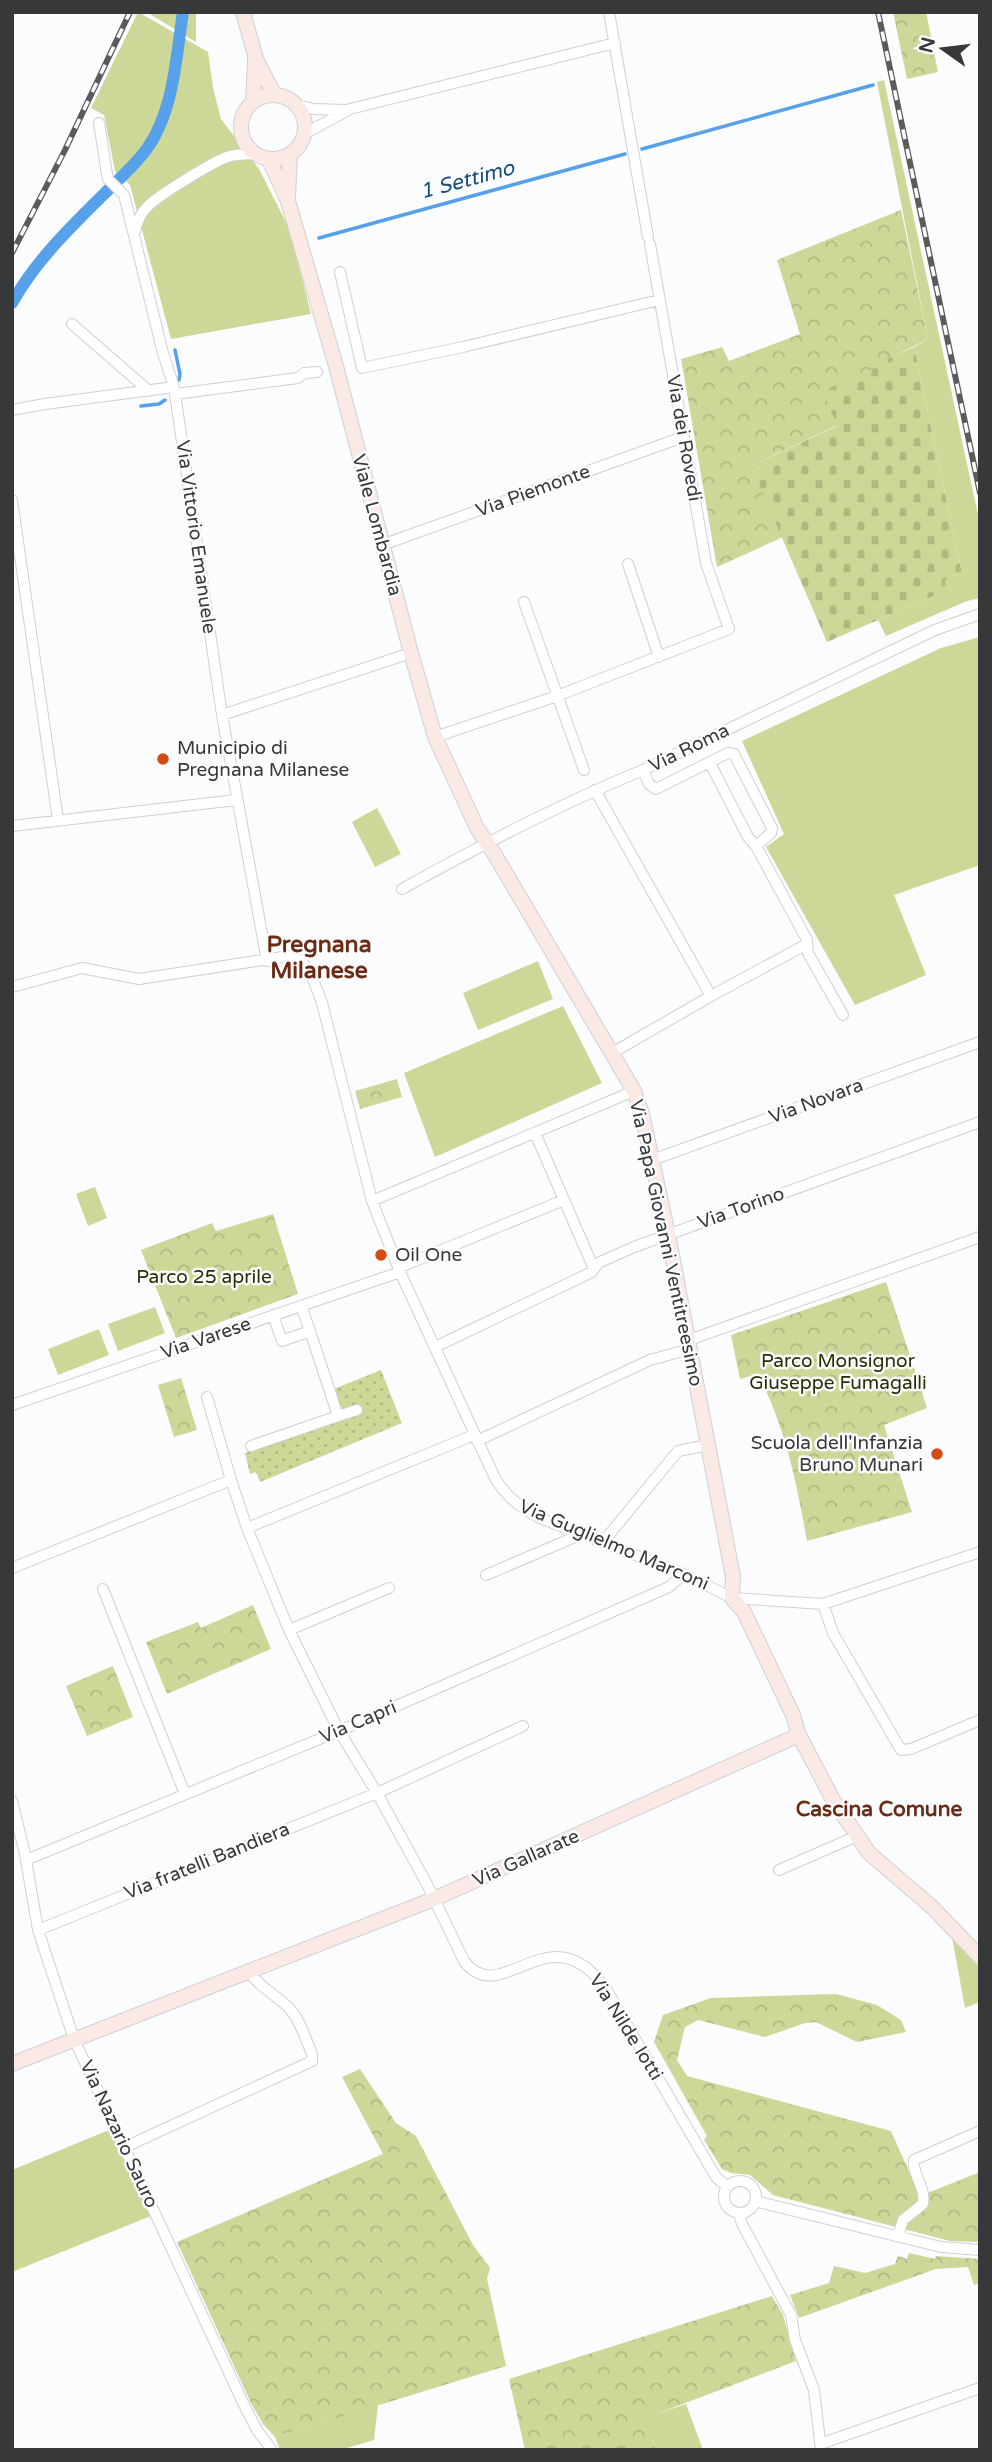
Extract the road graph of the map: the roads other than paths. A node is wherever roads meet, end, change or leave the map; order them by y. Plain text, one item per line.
1 (243, 12) edge
2 (609, 12) edge
3 (615, 44) junction
4 (256, 59) junction
5 (274, 94) junction
6 (253, 102) junction
7 (298, 105) junction
8 (350, 109) junction
9 (99, 123) dead end
10 (306, 133) junction
11 (290, 155) junction
12 (262, 157) junction
13 (288, 201) junction
14 (134, 234) junction
15 (340, 272) dead end
16 (659, 300) junction
17 (72, 324) dead end
18 (317, 372) dead end
19 (149, 391) junction
20 (175, 391) junction
21 (12, 410) edge
22 (683, 438) junction
23 (12, 500) edge
24 (382, 545) junction
25 (628, 564) dead end
26 (524, 602) dead end
27 (980, 614) edge
28 (411, 653) junction
29 (659, 657) junction
30 (557, 696) junction
31 (222, 715) junction
32 (435, 737) junction
33 (707, 764) junction
34 (584, 770) dead end
35 (643, 770) junction
36 (594, 790) junction
37 (236, 800) junction
38 (58, 820) junction
39 (12, 826) edge
40 (486, 842) junction
41 (756, 846) junction
42 (402, 889) dead end
43 (807, 944) junction
44 (267, 961) junction
45 (12, 987) edge
46 (711, 996) junction
47 (843, 1015) dead end
48 (980, 1042) edge
49 (612, 1054) junction
50 (634, 1091) junction
51 (980, 1122) edge
52 (535, 1133) junction
53 (652, 1160) junction
54 (564, 1200) junction
55 (372, 1201) junction
56 (668, 1234) junction
57 (980, 1237) edge
58 (594, 1269) junction
59 (399, 1270) junction
60 (301, 1306) junction
61 (273, 1315) junction
62 (310, 1331) junction
63 (690, 1345) junction
64 (435, 1347) junction
65 (207, 1396) dead end
66 (12, 1405) edge
67 (356, 1410) dead end
68 (338, 1416) junction
69 (475, 1438) junction
70 (708, 1445) junction
71 (251, 1446) dead end
72 (231, 1480) junction
73 (247, 1528) junction
74 (582, 1534) junction
75 (603, 1542) junction
76 (980, 1552) edge
77 (12, 1568) edge
78 (684, 1574) junction
79 (486, 1575) dead end
80 (388, 1588) dead end
81 (103, 1590) dead end
82 (732, 1598) junction
83 (823, 1604) junction
84 (289, 1630) junction
85 (980, 1720) edge
86 (523, 1726) dead end
87 (339, 1731) junction
88 (799, 1735) junction
89 (377, 1793) junction
90 (185, 1794) junction
91 (12, 1801) edge
92 (857, 1836) junction
93 (26, 1860) junction
94 (779, 1870) dead end
95 (434, 1899) junction
96 (38, 1930) junction
97 (980, 1957) edge
98 (248, 1972) junction
99 (75, 2039) junction
100 (12, 2064) edge
101 (980, 2132) edge
102 (125, 2147) junction
103 (727, 2187) junction
104 (755, 2201) junction
105 (739, 2213) junction
106 (898, 2236) junction
107 (980, 2250) edge
108 (980, 2388) edge
109 (820, 2447) edge
110 (272, 2450) edge

1 - 4 street
2 - 3 street, Via dei Rovedi
3 - 8 street
3 - 16 street, Via dei Rovedi
4 - 5 street
4 - 6 street
5 - 6 street
5 - 7 street
6 - 12 street
7 - 8 street
7 - 10 street
8 - 10 street
9 - 14 street, Via Vittorio Emanuele
10 - 11 street
11 - 12 street
11 - 13 street, Viale Lombardia
12 - 13 street, Viale Lombardia
12 - 14 street
13 - 24 street, Viale Lombardia
14 - 20 street, Via Vittorio Emanuele
15 - 16 street
16 - 22 street, Via dei Rovedi
17 - 19 street
18 - 20 street
19 - 20 street
19 - 21 street
20 - 31 street, Via Vittorio Emanuele
22 - 24 street, Via Piemonte
22 - 29 street, Via dei Rovedi
23 - 38 street
24 - 28 street, Viale Lombardia
25 - 29 street
26 - 30 street
27 - 35 street, Via Roma
28 - 31 street
28 - 32 street, Viale Lombardia
29 - 30 street
30 - 32 street
30 - 34 street
31 - 37 street, Via Vittorio Emanuele
32 - 40 street, Viale Lombardia
33 - 35 street
33 - 41 street
33 - 41 street
35 - 36 street, Via Roma
36 - 40 street, Via Roma
36 - 46 street
37 - 38 street
37 - 44 street, Via Vittorio Emanuele
38 - 39 street
40 - 42 street, Via Roma
40 - 49 street, Via Papa Giovanni Ventitreesimo
41 - 43 street
43 - 46 street
43 - 47 street
44 - 45 street
44 - 55 street, Via Guglielmo Marconi
46 - 49 street
48 - 53 street, Via Novara
49 - 50 street, Via Papa Giovanni Ventitreesimo
50 - 52 street
50 - 53 street, Via Papa Giovanni Ventitreesimo
51 - 56 street, Via Torino
52 - 54 street
52 - 55 street
53 - 56 street, Via Papa Giovanni Ventitreesimo
54 - 58 street
54 - 59 street, Via Varese
55 - 59 street, Via Guglielmo Marconi
56 - 58 street, Via Torino
56 - 63 street, Via Papa Giovanni Ventitreesimo
57 - 63 street
58 - 64 street, Via Torino
59 - 60 street, Via Varese
59 - 64 street, Via Guglielmo Marconi
60 - 61 street, Via Varese
60 - 62 street
61 - 62 street
61 - 66 street, Via Varese
62 - 68 street
63 - 69 street
63 - 70 street, Via Papa Giovanni Ventitreesimo
64 - 69 street, Via Guglielmo Marconi
65 - 72 street, Via Nilde Iotti
67 - 68 street
68 - 71 street
69 - 73 street
69 - 74 street, Via Guglielmo Marconi
70 - 75 street
70 - 82 street, Via Papa Giovanni Ventitreesimo
72 - 73 street, Via Nilde Iotti
72 - 77 street
73 - 84 street, Via Nilde Iotti
74 - 75 street, Via Guglielmo Marconi
74 - 79 street
75 - 78 street, Via Guglielmo Marconi
76 - 83 street
78 - 82 street, Via Guglielmo Marconi
78 - 87 street, Via Capri
80 - 84 street
81 - 90 street
82 - 83 street
82 - 88 street, Via Guglielmo Marconi
83 - 85 street
84 - 87 street, Via Nilde Iotti
86 - 89 street, Via fratelli Bandiera
87 - 89 street, Via Nilde Iotti
87 - 90 street, Via Capri
88 - 92 street, Via Guglielmo Marconi
88 - 95 street, Via Gallarate
89 - 95 street, Via Nilde Iotti
89 - 96 street, Via fratelli Bandiera
90 - 93 street, Via Capri
91 - 93 street, Via Nazario Sauro
92 - 94 street
92 - 97 street, Via Guglielmo Marconi
93 - 96 street, Via Nazario Sauro
95 - 98 street, Via Gallarate
95 - 103 street, Via Nilde Iotti
96 - 99 street, Via Nazario Sauro
98 - 99 street, Via Gallarate
98 - 102 street
99 - 100 street, Via Gallarate
99 - 102 street, Via Nazario Sauro
101 - 106 street
102 - 110 street, Via Nazario Sauro
103 - 104 street
103 - 105 street
104 - 105 street
104 - 106 street
105 - 109 street
106 - 107 street
108 - 109 street

